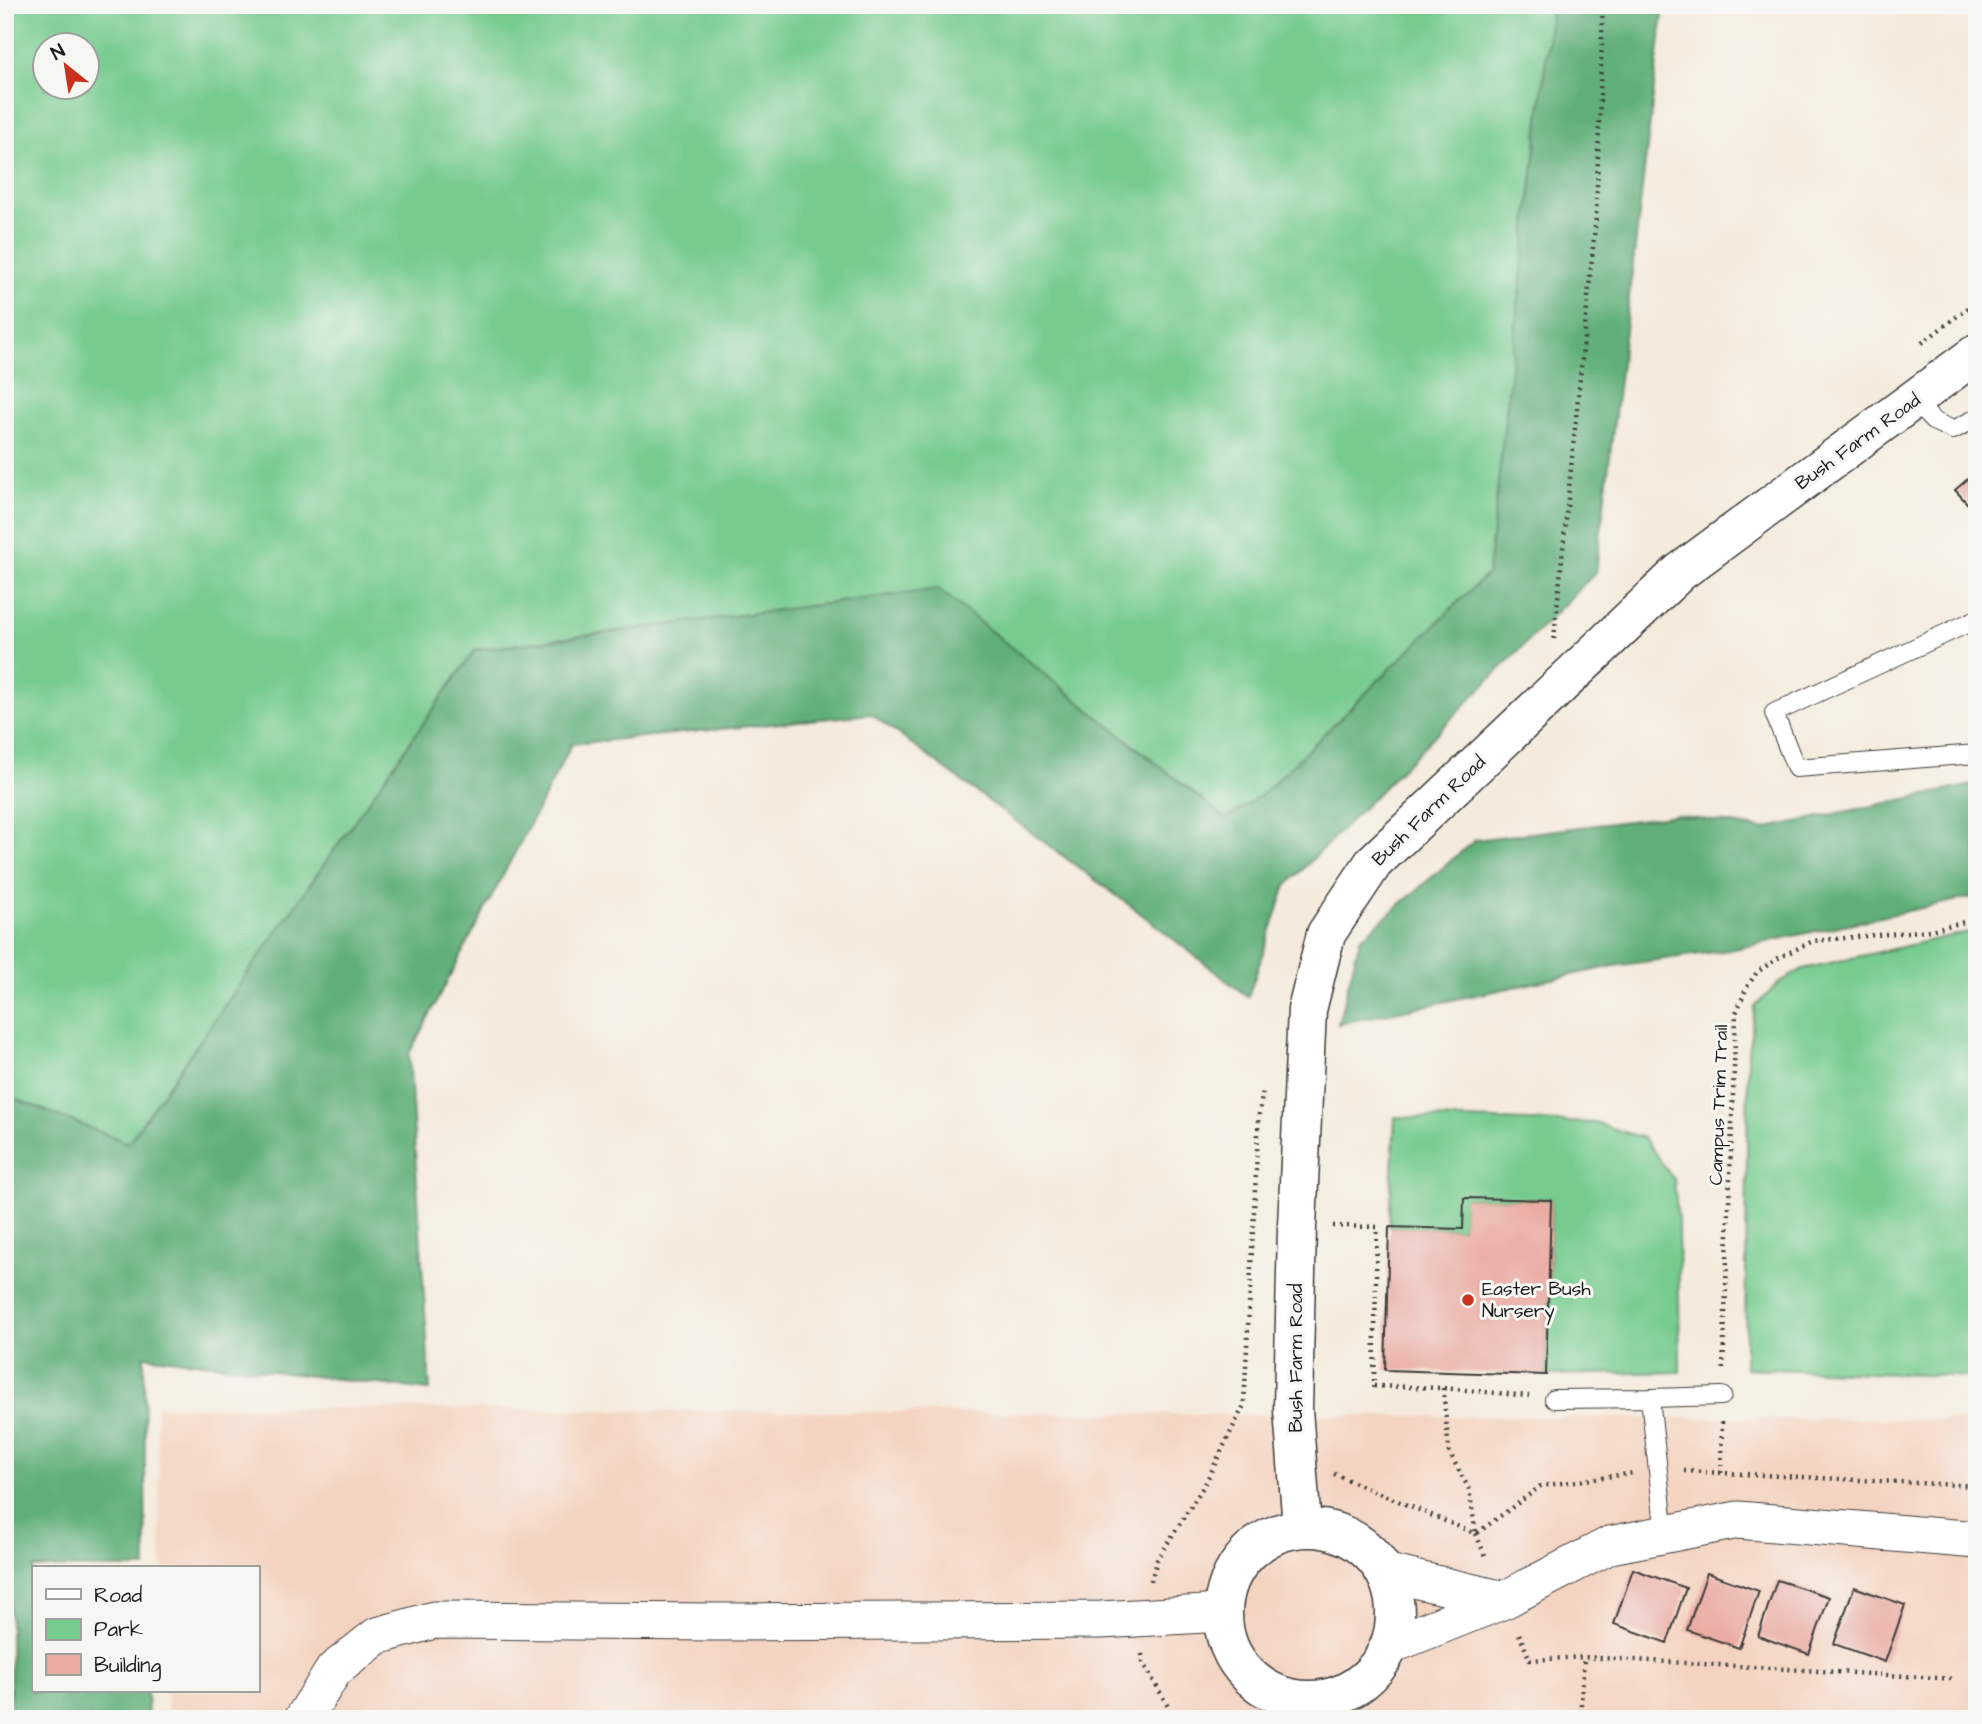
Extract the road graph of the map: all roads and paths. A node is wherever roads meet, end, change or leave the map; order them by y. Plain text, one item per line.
1 (1603, 5) edge
2 (1977, 302) edge
3 (1912, 351) dead end
4 (1977, 353) edge
5 (1914, 401) junction
6 (1977, 418) edge
7 (1977, 619) edge
8 (1563, 635) dead end
9 (1977, 754) edge
10 (1977, 919) edge
11 (1264, 1086) dead end
12 (1297, 1226) junction
13 (1443, 1388) junction
14 (1722, 1396) junction
15 (1650, 1398) junction
16 (1554, 1399) joint
17 (1721, 1473) dead end
18 (1302, 1527) junction
19 (1476, 1534) dead end
20 (1665, 1535) junction
21 (1977, 1540) edge
22 (1384, 1572) junction
23 (1504, 1600) junction
24 (1222, 1613) junction
25 (1139, 1619) junction
26 (1391, 1645) junction
27 (1584, 1657) dead end
28 (1277, 1706) edge
29 (1334, 1708) edge
30 (303, 1719) edge
31 (1175, 1719) edge
32 (1580, 1719) edge

1 - 8 path
2 - 3 path
4 - 5 street, Bush Farm Road
5 - 6 lane
5 - 12 street, Bush Farm Road
7 - 9 lane
10 - 14 path, Campus Trim Trail
11 - 25 path
12 - 13 path
12 - 18 street, Bush Farm Road
13 - 16 path
13 - 19 path
14 - 15 lane
14 - 17 path, Campus Trim Trail
15 - 16 lane
15 - 20 lane
18 - 22 street
18 - 24 street
20 - 21 street
20 - 23 street
22 - 23 street
22 - 26 street
23 - 26 street
24 - 25 street
24 - 28 street
25 - 30 street
25 - 31 path
26 - 29 street
27 - 32 path
28 - 29 street

